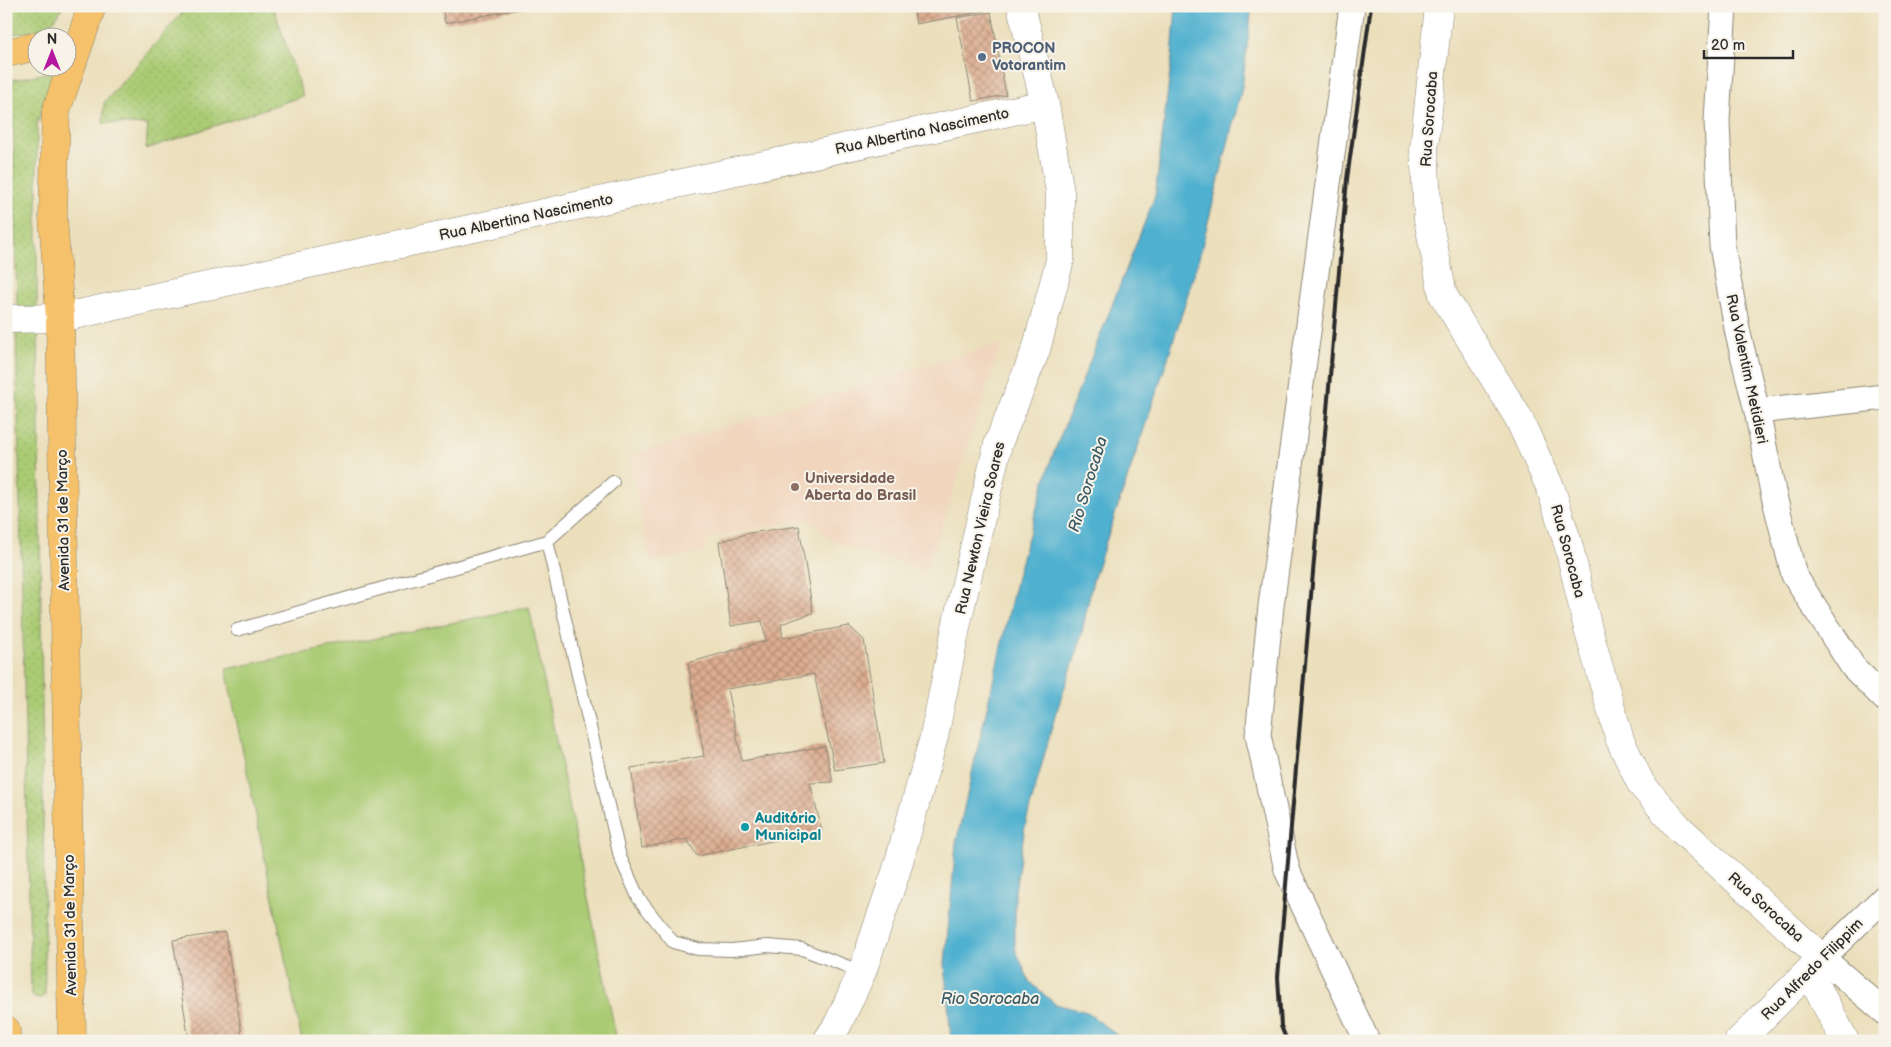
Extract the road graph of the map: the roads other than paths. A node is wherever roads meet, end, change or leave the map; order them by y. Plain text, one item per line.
1 (91, 6) edge
2 (1021, 6) edge
3 (1352, 6) edge
4 (1439, 6) edge
5 (1724, 6) edge
6 (72, 28) edge
7 (28, 48) edge
8 (6, 53) edge
9 (1045, 104) junction
10 (60, 318) junction
11 (6, 319) edge
12 (1885, 397) edge
13 (1757, 411) junction
14 (613, 482) dead end
15 (547, 541) junction
16 (237, 630) dead end
17 (1885, 699) edge
18 (1885, 897) edge
19 (1815, 965) junction
20 (862, 972) junction
21 (1885, 1012) edge
22 (6, 1030) edge
23 (6, 1041) edge
24 (72, 1041) edge
25 (827, 1041) edge
26 (1367, 1041) edge
27 (1739, 1041) edge
28 (1845, 1041) edge

1 - 6 highway
1 - 10 highway, Avenida 31 de Março
2 - 9 street, Rua Newton Vieira Soares
3 - 26 street
4 - 19 street, Rua Sorocaba
5 - 13 street, Rua Valentim Metidieri
7 - 8 highway
9 - 10 street, Rua Albertina Nascimento
9 - 20 street, Rua Newton Vieira Soares
10 - 11 street, Rua Albertina Nascimento
10 - 24 highway, Avenida 31 de Março
12 - 13 street
13 - 17 street, Rua Valentim Metidieri
14 - 15 lane
15 - 16 lane
15 - 20 lane
18 - 19 street, Rua Alfredo Filippim
19 - 21 street, Rua Sorocaba
19 - 27 street, Rua Alfredo Filippim
19 - 28 street, Rua Sorocaba
20 - 25 street, Rua Newton Vieira Soares
22 - 23 highway

